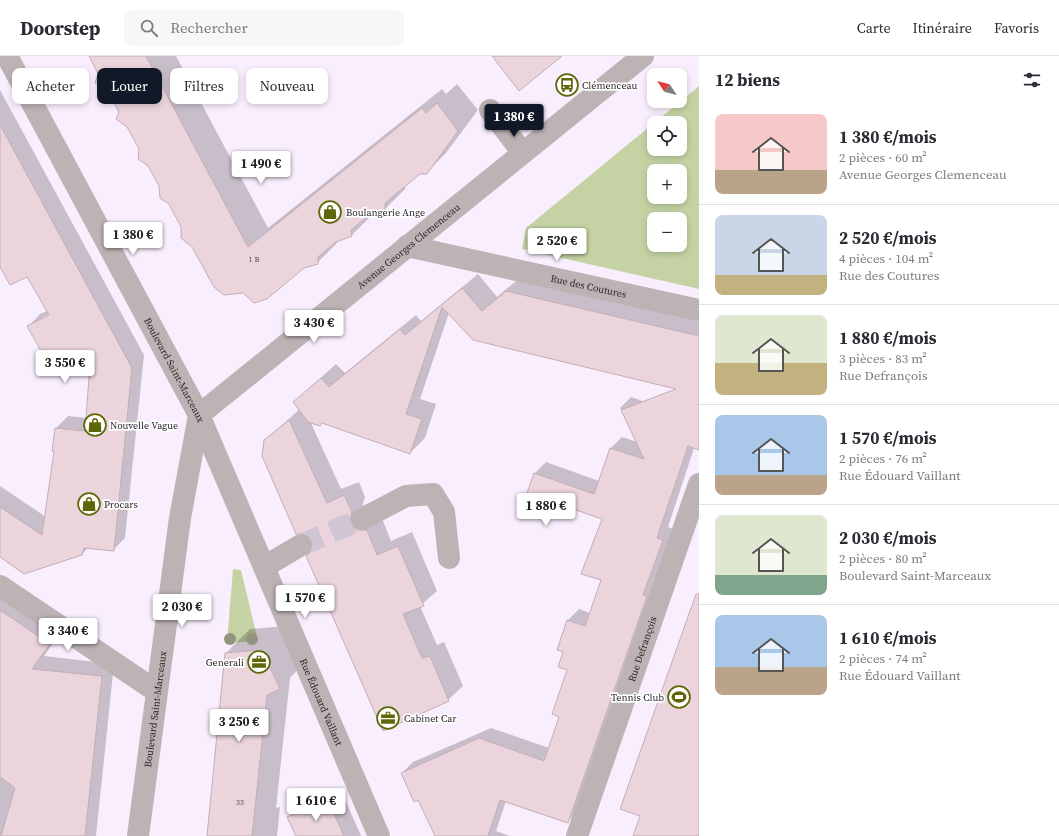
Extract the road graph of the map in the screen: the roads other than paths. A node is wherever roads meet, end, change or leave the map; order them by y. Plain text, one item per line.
1 (7, 56) edge
2 (643, 56) edge
3 (490, 110) dead end
4 (523, 153) junction
5 (407, 246) junction
6 (699, 310) edge
7 (199, 415) junction
8 (699, 484) edge
9 (362, 519) tunnel mouth
10 (301, 544) tunnel mouth
11 (449, 558) dead end
12 (264, 567) junction
13 (0, 586) edge
14 (156, 690) junction
15 (138, 836) edge
16 (379, 836) edge
17 (577, 836) edge

1 - 7 street, Boulevard Saint-Marceaux
2 - 4 street, Avenue Georges Clemenceau
3 - 4 street
4 - 5 street, Avenue Georges Clemenceau
5 - 6 street, Rue des Coutures
5 - 7 street, Avenue Georges Clemenceau
7 - 12 street, Rue Édouard Vaillant
7 - 14 street, Boulevard Saint-Marceaux
8 - 17 street, Rue Defrançois
9 - 11 street
10 - 12 street
12 - 16 street, Rue Édouard Vaillant
13 - 14 street
14 - 15 street, Boulevard Saint-Marceaux

